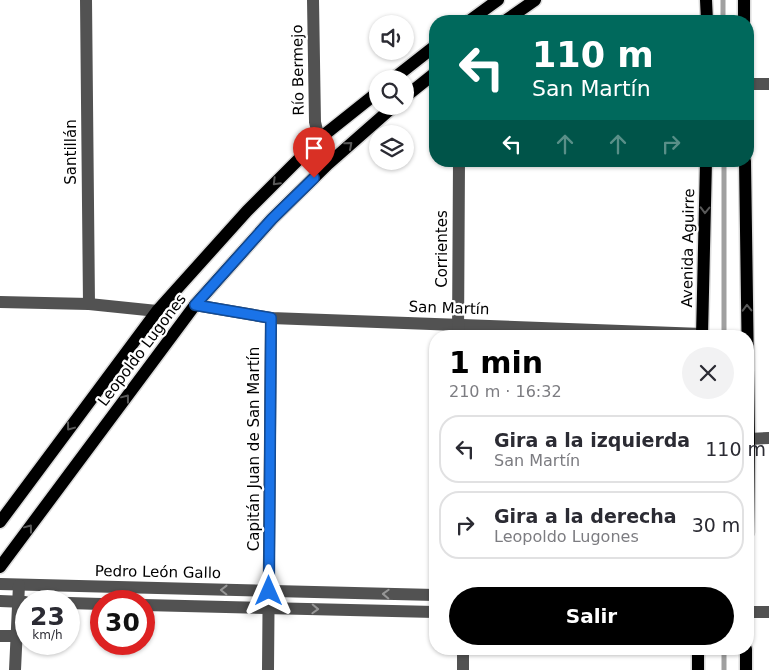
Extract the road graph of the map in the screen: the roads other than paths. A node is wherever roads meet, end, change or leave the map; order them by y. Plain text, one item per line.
1 (86, 0) edge
2 (313, 0) edge
3 (498, 0) edge
4 (535, 0) edge
5 (706, 0) edge
6 (744, 0) edge
7 (477, 15) edge
8 (514, 15) edge
9 (707, 15) edge
10 (744, 15) edge
11 (429, 51) edge
12 (404, 70) edge
13 (429, 78) edge
14 (754, 84) edge
15 (769, 84) edge
16 (414, 90) edge
17 (369, 99) edge
18 (384, 115) edge
19 (319, 139) junction
20 (459, 167) edge
21 (706, 167) edge
22 (745, 167) edge
23 (0, 302) edge
24 (89, 304) junction
25 (195, 305) junction
26 (156, 311) junction
27 (271, 318) junction
28 (458, 330) edge
29 (702, 330) edge
30 (747, 330) edge
31 (769, 438) edge
32 (754, 439) edge
33 (0, 522) edge
34 (0, 567) edge
35 (0, 584) edge
36 (19, 585) junction
37 (20, 590) edge
38 (269, 591) junction
39 (429, 596) edge
40 (0, 601) edge
41 (15, 602) edge
42 (155, 605) edge
43 (269, 608) junction
44 (429, 612) edge
45 (754, 612) edge
46 (769, 612) edge
47 (0, 636) edge
48 (15, 636) edge
49 (15, 655) edge
50 (463, 655) edge
51 (698, 655) edge
52 (746, 655) edge
53 (15, 670) edge
54 (268, 670) edge
55 (463, 670) edge
56 (698, 670) edge
57 (746, 670) edge

1 - 24 street, Santillán
2 - 19 street, Río Bermejo
3 - 7 main road
4 - 8 main road
5 - 9 main road
6 - 10 main road
11 - 12 main road
13 - 16 main road
14 - 15 street
17 - 19 main road, Leopoldo Lugones
25 -> 18 main road, Leopoldo Lugones
19 -> 26 main road, Leopoldo Lugones
20 - 28 street, Corrientes
21 -> 29 main road, Avenida Aguirre
30 -> 22 main road
23 - 24 street
24 - 26 street
25 - 27 street, San Martín
34 -> 25 main road, Leopoldo Lugones
26 -> 33 main road, Leopoldo Lugones
27 - 28 street, San Martín
27 - 38 street, Capitán Juan de San Martín
31 - 32 street
35 - 36 street, Pedro León Gallo
36 - 37 street
38 -> 36 street, Pedro León Gallo
39 -> 38 street, Pedro León Gallo
38 - 43 street, Capitán Juan de San Martín
40 - 41 street
42 - 43 street
43 -> 44 street
43 - 54 street, Capitán Juan de San Martín
45 - 46 street
47 - 48 street
49 - 53 street
50 - 55 street
51 - 56 main road
52 - 57 main road

